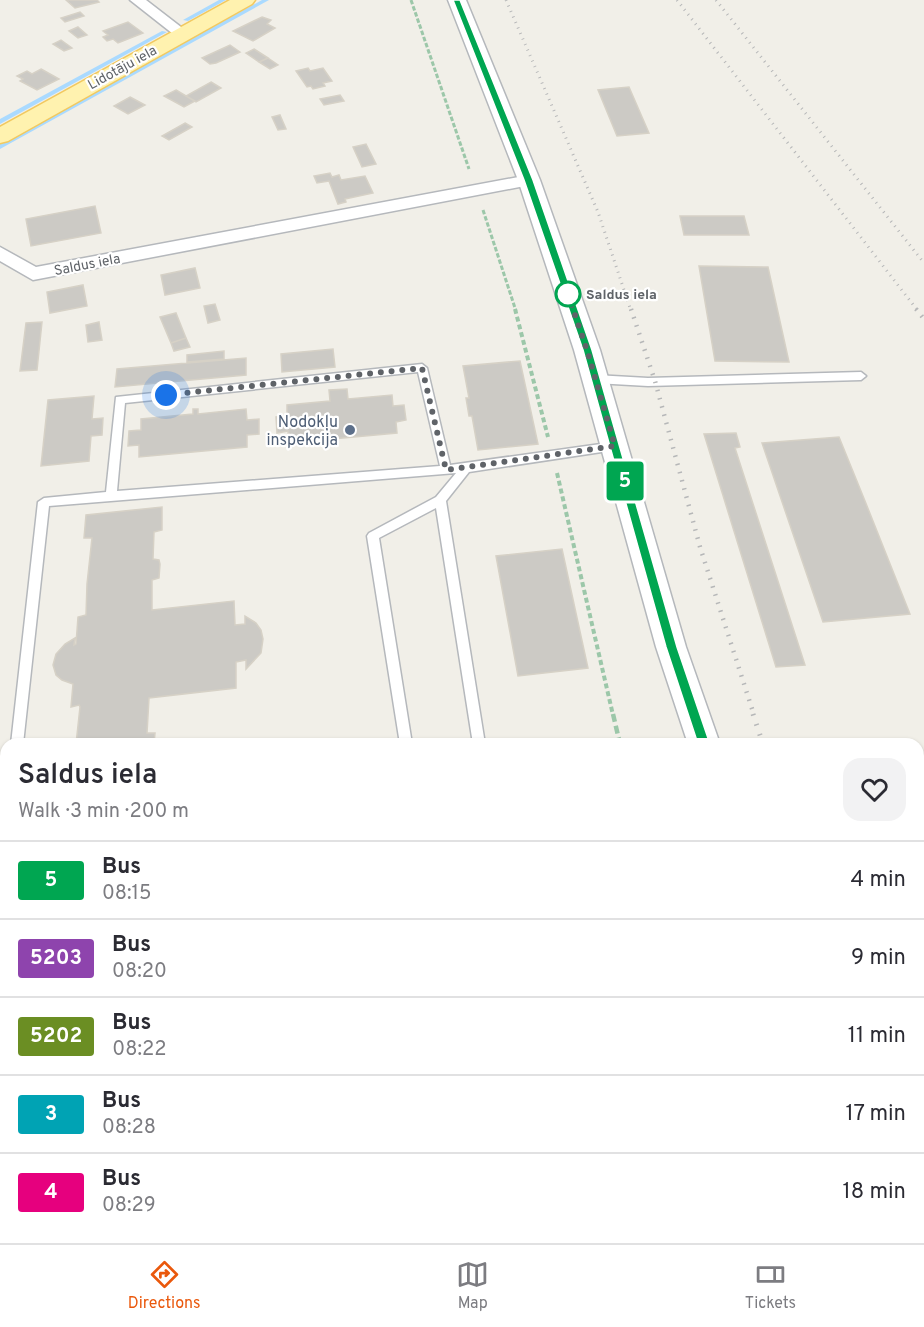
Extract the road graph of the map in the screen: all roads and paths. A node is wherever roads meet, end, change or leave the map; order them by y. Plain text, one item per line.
1 (138, 0) edge
2 (245, 0) edge
3 (411, 0) edge
4 (457, 0) edge
5 (182, 34) junction
6 (0, 136) edge
7 (529, 180) junction
8 (476, 190) junction
9 (0, 253) edge
10 (861, 376) dead end
11 (595, 379) junction
12 (615, 446) junction
13 (553, 457) junction
14 (466, 468) junction
15 (446, 470) junction
16 (111, 496) junction
17 (440, 500) junction
18 (18, 738) edge
19 (405, 738) edge
20 (478, 738) edge
21 (619, 738) edge
22 (702, 738) edge

1 - 5 street
2 - 5 main road, Lidotāju iela
3 - 8 path
4 - 7 street
5 - 6 main road, Lidotāju iela
7 - 8 street, Saldus iela
7 - 11 street
8 - 9 street, Saldus iela
8 - 13 path
10 - 11 lane
11 - 12 street
12 - 13 lane
12 - 22 street
13 - 14 lane
13 - 21 path
14 - 15 lane
14 - 17 lane
15 - 16 lane
15 - 16 lane
16 - 18 lane
17 - 19 lane
17 - 20 lane

